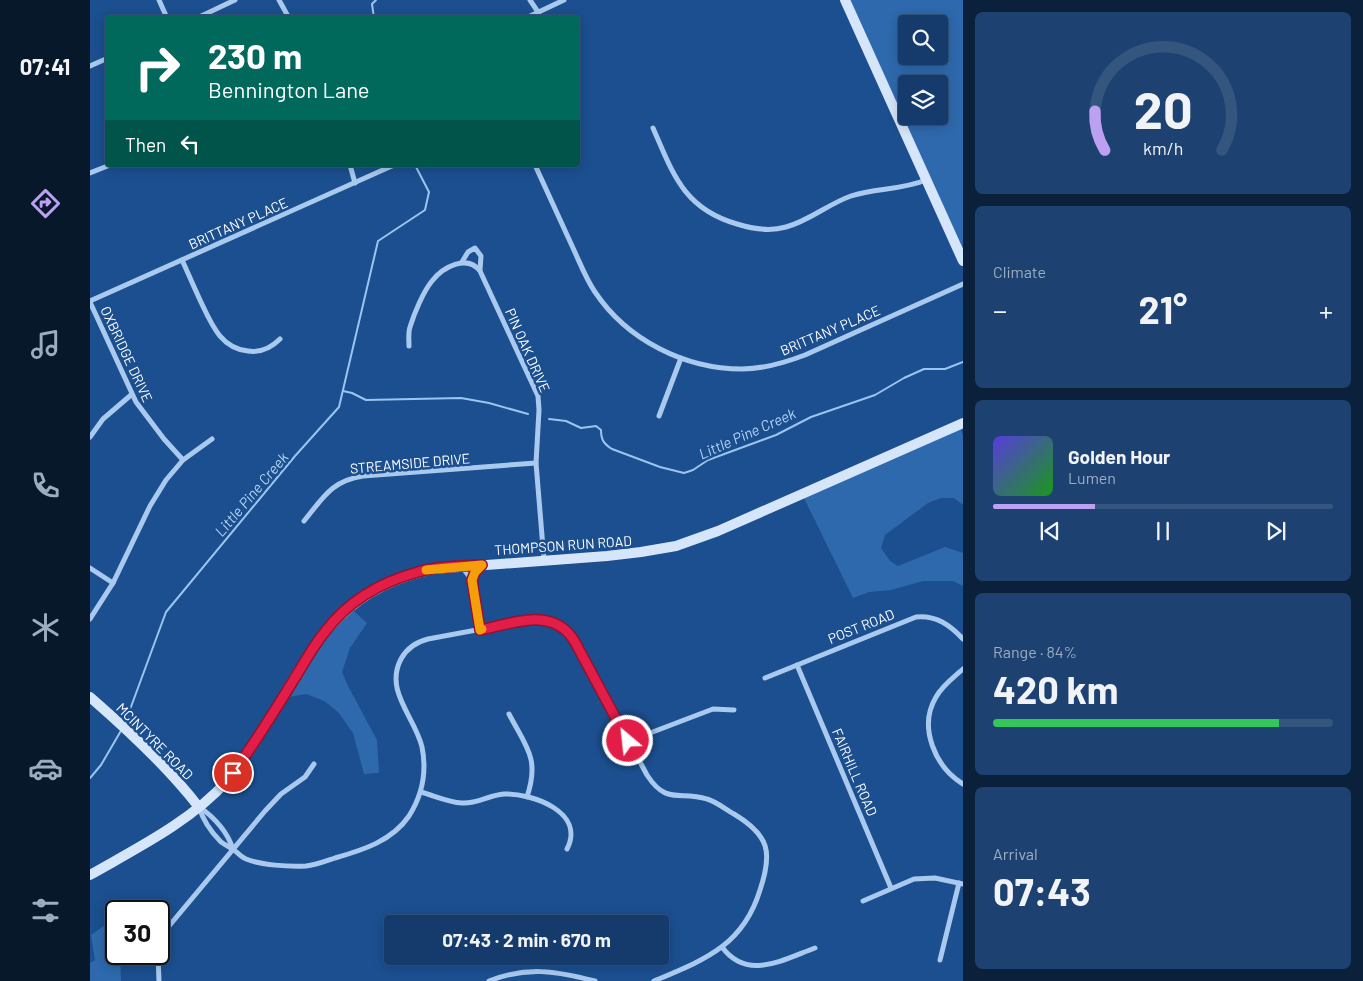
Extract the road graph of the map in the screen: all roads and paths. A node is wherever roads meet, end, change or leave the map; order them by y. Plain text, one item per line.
1 (159, 0) edge
2 (236, 0) edge
3 (278, 0) edge
4 (530, 0) edge
5 (564, 0) edge
6 (846, 0) edge
7 (538, 12) junction
8 (166, 15) edge
9 (203, 15) edge
10 (287, 15) edge
11 (532, 15) edge
12 (105, 59) edge
13 (90, 66) edge
14 (652, 128) dead end
15 (105, 167) edge
16 (351, 167) edge
17 (390, 167) edge
18 (536, 167) edge
19 (90, 173) edge
20 (926, 180) junction
21 (355, 183) junction
22 (182, 260) junction
23 (963, 261) edge
24 (462, 262) junction
25 (480, 271) junction
26 (963, 284) edge
27 (90, 302) edge
28 (280, 339) dead end
29 (409, 346) dead end
30 (681, 358) junction
31 (131, 395) junction
32 (659, 416) dead end
33 (963, 423) edge
34 (90, 437) edge
35 (212, 439) dead end
36 (183, 460) junction
37 (536, 463) junction
38 (304, 521) dead end
39 (544, 560) junction
40 (482, 565) junction
41 (461, 566) junction
42 (90, 568) edge
43 (472, 580) junction
44 (113, 584) junction
45 (90, 619) edge
46 (480, 630) junction
47 (963, 639) edge
48 (798, 665) junction
49 (963, 669) edge
50 (765, 678) dead end
51 (91, 700) edge
52 (734, 710) dead end
53 (509, 714) dead end
54 (628, 741) junction
55 (314, 764) dead end
56 (963, 784) edge
57 (421, 792) junction
58 (527, 797) junction
59 (198, 806) junction
60 (567, 849) dead end
61 (233, 850) junction
62 (90, 875) edge
63 (961, 883) edge
64 (891, 888) junction
65 (863, 901) dead end
66 (170, 925) edge
67 (722, 947) junction
68 (815, 948) dead end
69 (940, 960) dead end
70 (158, 965) edge
71 (158, 981) edge
72 (489, 981) edge
73 (595, 981) edge
74 (654, 981) edge

1 - 8 street
2 - 9 street
3 - 10 street
4 - 7 street
5 - 7 street
6 - 20 street
7 - 11 street
12 - 13 street
14 - 20 street
15 - 19 street
16 - 21 street
17 - 21 street, BRITTANY PLACE
18 - 30 street, BRITTANY PLACE
20 - 23 street
21 - 22 street, BRITTANY PLACE
22 - 27 street, BRITTANY PLACE
22 - 28 street
24 - 25 street
24 - 25 street, PIN OAK DRIVE
24 - 29 street, PIN OAK DRIVE
25 - 37 street, PIN OAK DRIVE
26 - 30 street, BRITTANY PLACE
27 - 31 street, OXBRIDGE DRIVE
30 - 32 street
31 - 34 street
31 - 36 street, OXBRIDGE DRIVE
33 - 39 street, THOMPSON RUN ROAD
35 - 36 street
36 - 44 street
37 - 38 street, STREAMSIDE DRIVE
37 - 39 street, PIN OAK DRIVE
39 - 40 street, THOMPSON RUN ROAD
40 - 41 street, THOMPSON RUN ROAD
40 - 43 street
41 - 43 street
41 - 59 street, THOMPSON RUN ROAD
42 - 44 street
43 - 46 street
44 - 45 street
46 - 54 street
46 - 57 street
47 - 48 street, POST ROAD
48 - 50 street, POST ROAD
48 - 64 street, FAIRHILL ROAD
49 - 56 street
51 - 59 street, MCINTYRE ROAD
52 - 54 street
53 - 58 street
54 - 67 street
55 - 61 street
57 - 58 street
57 - 61 street
58 - 60 street
59 - 61 street, MCINTYRE ROAD
59 - 61 street, MCINTYRE ROAD
59 - 62 street, THOMPSON RUN ROAD
61 - 66 street
63 - 64 street
63 - 69 street
64 - 65 street
67 - 68 street
67 - 74 street
70 - 71 street
72 - 73 street

